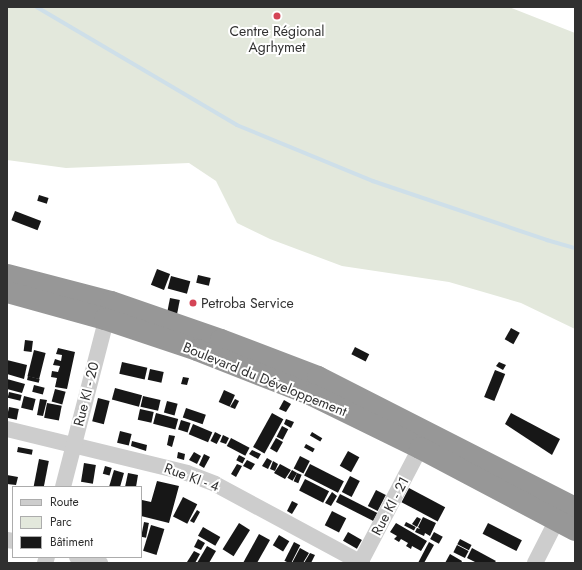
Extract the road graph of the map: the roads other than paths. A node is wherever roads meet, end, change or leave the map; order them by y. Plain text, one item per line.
1 (7, 275) edge
2 (7, 292) edge
3 (108, 311) junction
4 (200, 342) junction
5 (7, 429) edge
6 (73, 444) junction
7 (420, 448) junction
8 (63, 486) edge
9 (568, 516) edge
10 (81, 558) edge
11 (100, 563) edge
12 (361, 563) edge
13 (535, 563) edge

1 - 3 highway, Boulevard du Développement
2 - 3 highway, Boulevard du Développement
3 - 4 highway, Boulevard du Développement
3 - 6 street, Rue KI - 20
4 - 7 highway, Boulevard du Développement
4 - 9 highway, Boulevard du Développement
5 - 6 street, Rue KI - 4
6 - 8 street, Rue KI - 20
6 - 12 street, Rue KI - 4
7 - 9 highway, Boulevard du Développement
7 - 12 street, Rue KI - 21
9 - 13 street
10 - 11 street

